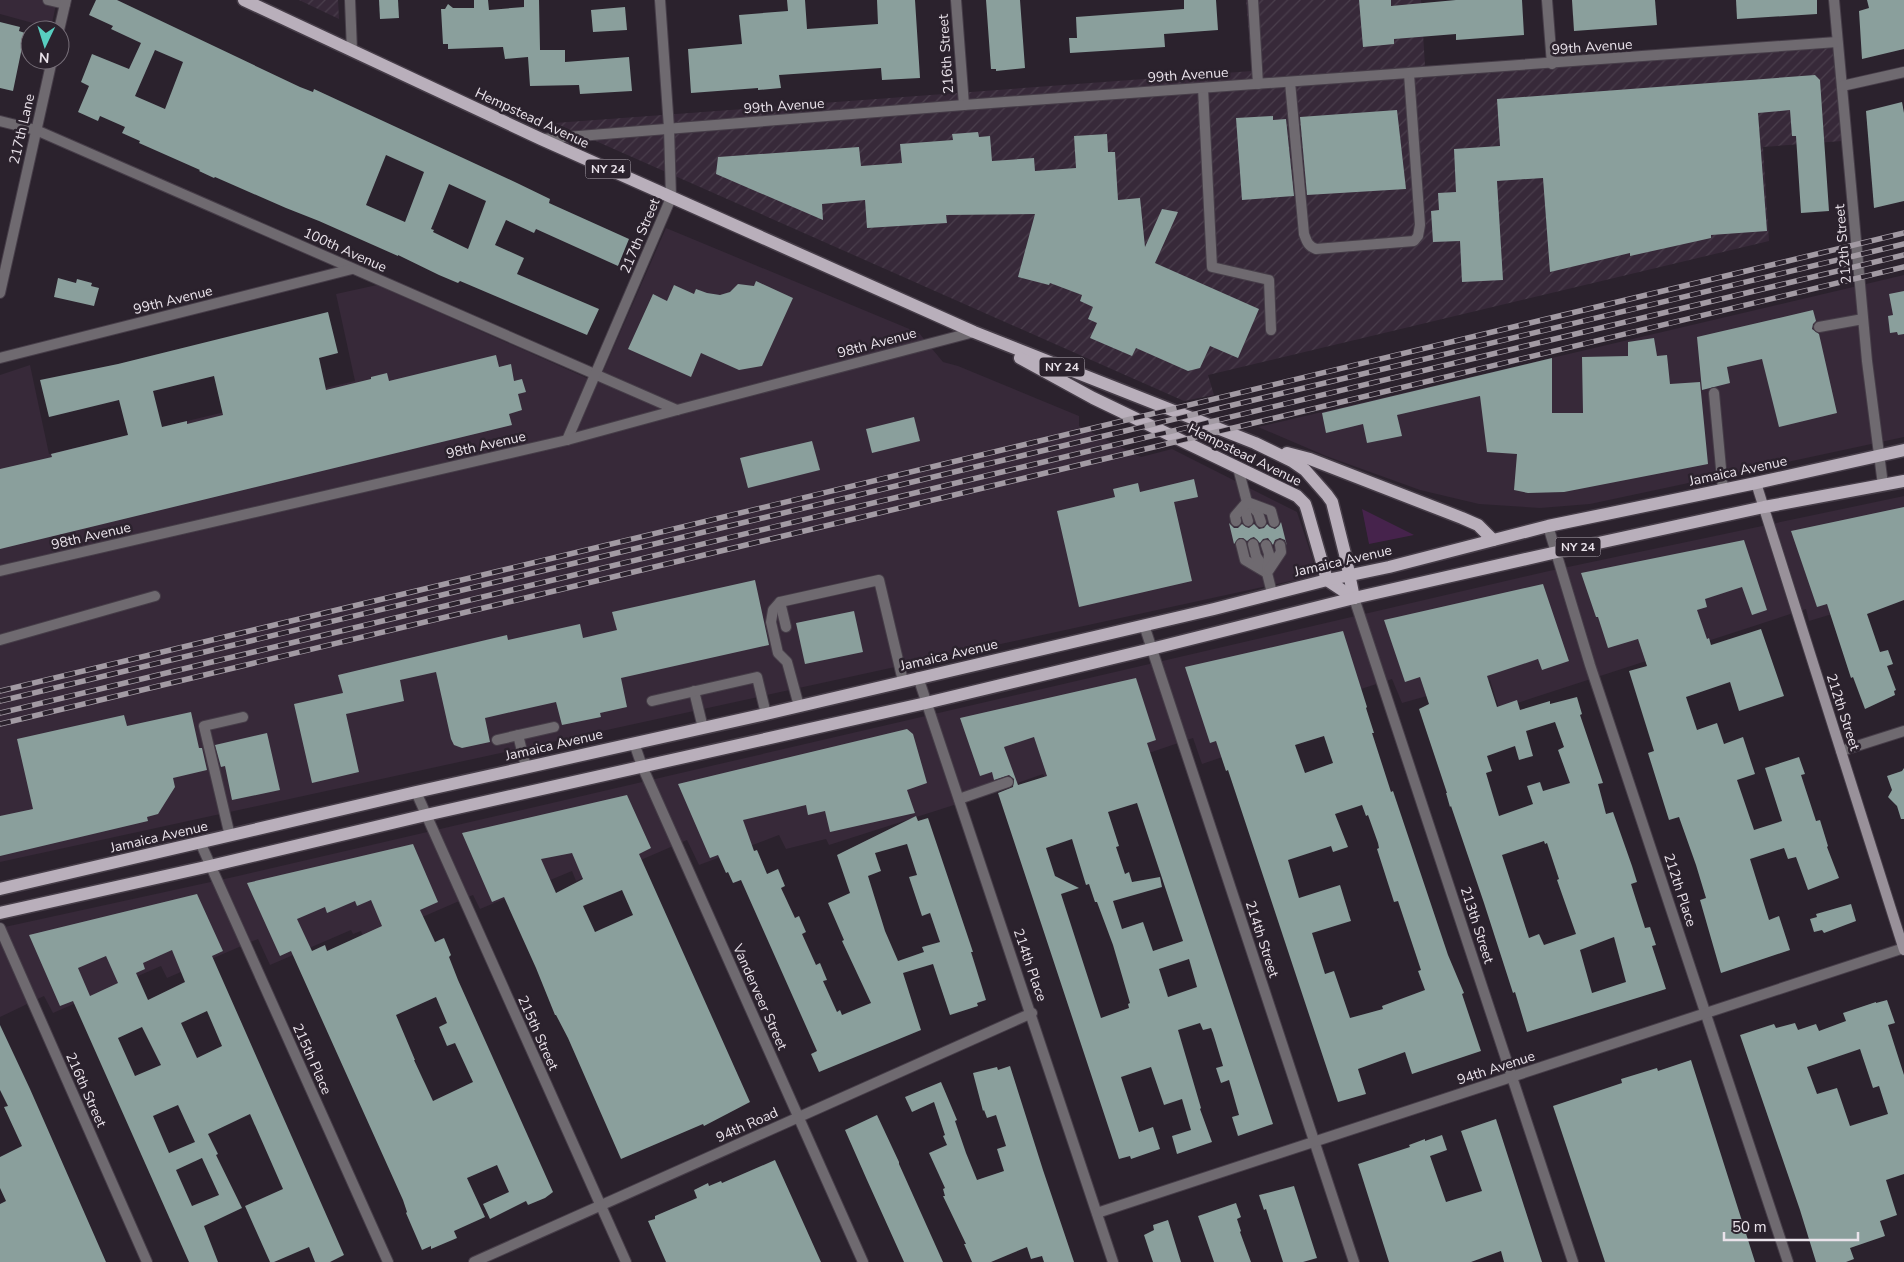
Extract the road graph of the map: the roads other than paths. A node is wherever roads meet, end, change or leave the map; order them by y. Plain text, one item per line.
1 (48, 0) edge
2 (244, 0) edge
3 (350, 0) edge
4 (660, 0) edge
5 (956, 0) edge
6 (1252, 0) edge
7 (1547, 0) edge
8 (1834, 0) edge
9 (66, 2) edge
10 (62, 20) edge
11 (1837, 42) junction
12 (352, 51) junction
13 (1552, 64) junction
14 (50, 70) edge
15 (1904, 72) edge
16 (1409, 74) junction
17 (1290, 82) junction
18 (1258, 84) junction
19 (1842, 86) junction
20 (1203, 88) junction
21 (964, 106) junction
22 (0, 122) edge
23 (669, 128) junction
24 (36, 130) junction
25 (541, 139) junction
26 (671, 198) junction
27 (352, 269) junction
28 (0, 293) edge
29 (1863, 319) junction
30 (1819, 327) dead end
31 (1270, 330) dead end
32 (974, 332) junction
33 (0, 358) edge
34 (596, 374) junction
35 (1714, 393) dead end
36 (676, 410) junction
37 (567, 440) junction
38 (1268, 448) junction
39 (1904, 450) edge
40 (1878, 456) junction
41 (1238, 468) junction
42 (1904, 481) edge
43 (1756, 483) junction
44 (1883, 485) junction
45 (1723, 490) junction
46 (1247, 502) junction
47 (1764, 507) junction
48 (1236, 521) dead end
49 (1248, 521) dead end
50 (1261, 522) dead end
51 (1274, 522) dead end
52 (1548, 526) junction
53 (1493, 540) junction
54 (1241, 544) dead end
55 (1253, 544) dead end
56 (1266, 545) dead end
57 (1280, 545) dead end
58 (1557, 552) junction
59 (0, 571) edge
60 (1267, 572) junction
61 (1351, 574) junction
62 (1327, 580) junction
63 (1272, 594) junction
64 (155, 596) dead end
65 (1354, 598) junction
66 (780, 602) junction
67 (1144, 625) junction
68 (786, 627) dead end
69 (0, 640) edge
70 (1150, 649) junction
71 (791, 650) dead end
72 (787, 662) junction
73 (918, 677) junction
74 (904, 681) junction
75 (694, 691) junction
76 (652, 700) dead end
77 (926, 703) junction
78 (799, 706) junction
79 (766, 714) junction
80 (243, 717) dead end
81 (554, 727) dead end
82 (703, 728) junction
83 (1904, 731) edge
84 (518, 735) junction
85 (497, 740) dead end
86 (634, 743) junction
87 (1841, 751) junction
88 (642, 766) junction
89 (526, 767) junction
90 (1008, 782) dead end
91 (416, 792) junction
92 (959, 799) junction
93 (426, 815) junction
94 (230, 836) junction
95 (200, 842) junction
96 (210, 866) junction
97 (0, 889) edge
98 (0, 913) edge
99 (0, 928) edge
100 (1904, 949) edge
101 (1032, 1013) junction
102 (1706, 1013) junction
103 (1513, 1077) junction
104 (798, 1117) junction
105 (1315, 1143) junction
106 (600, 1206) junction
107 (1097, 1213) junction
108 (147, 1262) edge
109 (388, 1262) edge
110 (474, 1262) edge
111 (626, 1262) edge
112 (863, 1262) edge
113 (1113, 1262) edge
114 (1354, 1262) edge
115 (1573, 1262) edge
116 (1788, 1262) edge

1 - 9 street
2 - 12 main road, Hempstead Avenue / NY 24
3 - 12 street
4 - 23 street, 217th Street
5 - 21 street, 216th Street
6 - 18 street
7 - 13 street
8 - 11 street, 212th Street
9 - 10 street
11 - 13 street, 99th Avenue
11 - 19 street, 212th Street
12 - 25 main road, Hempstead Avenue / NY 24
13 - 16 street, 99th Avenue
14 - 24 street, 217th Lane
15 - 19 street
16 - 17 street, 99th Avenue
16 - 17 street
17 - 18 street, 99th Avenue
18 - 20 street, 99th Avenue
19 - 29 street, 212th Street
20 - 21 street, 99th Avenue
20 - 31 street
21 - 23 street, 99th Avenue
22 - 24 street, 100th Avenue
23 - 25 street, 99th Avenue
23 - 26 street, 217th Street
24 - 27 street, 100th Avenue
24 - 28 street, 217th Lane
25 - 26 main road, Hempstead Avenue / NY 24
26 - 32 main road, Hempstead Avenue / NY 24
26 - 34 street, 217th Street
27 - 33 street, 99th Avenue
27 - 34 street, 100th Avenue
29 - 30 street
29 - 40 street, 212th Street
32 - 36 street, 98th Avenue
32 - 38 main road, Hempstead Avenue / NY 24
32 - 41 main road, Hempstead Avenue / NY 24
34 - 36 street, 100th Avenue
34 - 37 street, 217th Street
35 - 45 street
36 - 37 street, 98th Avenue
37 - 59 street, 98th Avenue
38 - 53 main road, NY 24
38 - 61 main road, Hempstead Avenue
39 - 40 main road, Jamaica Avenue / NY 24
40 - 43 main road, Jamaica Avenue / NY 24
40 - 44 street, 212th Street
41 - 46 street
41 - 62 main road, Hempstead Avenue / NY 24
42 - 44 main road
43 - 45 main road, Jamaica Avenue / NY 24
43 - 47 main road, 212th Street
44 - 47 main road
45 - 52 main road, Jamaica Avenue / NY 24
46 - 48 street
46 - 49 street
46 - 50 street
46 - 51 street
47 - 58 main road, NY 24
47 - 87 main road, 212th Street
52 - 53 main road, Jamaica Avenue
52 - 58 street, 212th Place
53 - 61 main road, Jamaica Avenue
54 - 60 street
55 - 60 street
56 - 60 street
57 - 60 street
58 - 65 main road, NY 24
58 - 102 street, 212th Place
60 - 63 street
61 - 62 main road, Jamaica Avenue
61 - 65 main road, Hempstead Avenue
62 - 63 main road, Jamaica Avenue
62 - 65 main road
63 - 67 main road, Jamaica Avenue
64 - 69 street
65 - 70 main road
65 - 103 street, 213th Street
66 - 68 street
66 - 72 street
66 - 74 street
67 - 70 street, 214th Street
67 - 73 main road, Jamaica Avenue
70 - 77 main road
70 - 105 street, 214th Street
71 - 72 street
72 - 78 street
73 - 74 main road, Jamaica Avenue
73 - 77 street, 214th Place
74 - 78 main road, Jamaica Avenue
75 - 76 street
75 - 79 street
75 - 82 street
77 - 88 main road
77 - 92 street, 214th Place
78 - 79 main road, Jamaica Avenue
79 - 82 main road, Jamaica Avenue
80 - 94 street
81 - 84 street
82 - 86 main road, Jamaica Avenue
83 - 87 street
84 - 85 street
84 - 89 street
86 - 88 street, Vanderveer Street
86 - 89 main road, Jamaica Avenue
87 - 100 main road, 212th Street
88 - 93 main road
88 - 104 street, Vanderveer Street
89 - 91 main road, Jamaica Avenue
90 - 92 street
91 - 93 street, 215th Street
91 - 94 main road, Jamaica Avenue
92 - 101 street, 214th Place
93 - 96 main road
93 - 106 street, 215th Street
94 - 95 main road, Jamaica Avenue
95 - 96 street, 215th Place
95 - 97 main road, Jamaica Avenue
96 - 98 main road
96 - 109 street, 215th Place
99 - 108 street, 216th Street
100 - 102 street, 94th Avenue
101 - 104 street, 94th Road
101 - 107 street, 214th Place
102 - 103 street, 94th Avenue
102 - 116 street, 212th Place
103 - 105 street, 94th Avenue
103 - 115 street, 213th Street
104 - 106 street, 94th Road
104 - 112 street, Vanderveer Street
105 - 107 street, 94th Avenue
105 - 114 street, 214th Street
106 - 110 street, 94th Road
106 - 111 street, 215th Street
107 - 113 street, 214th Place

